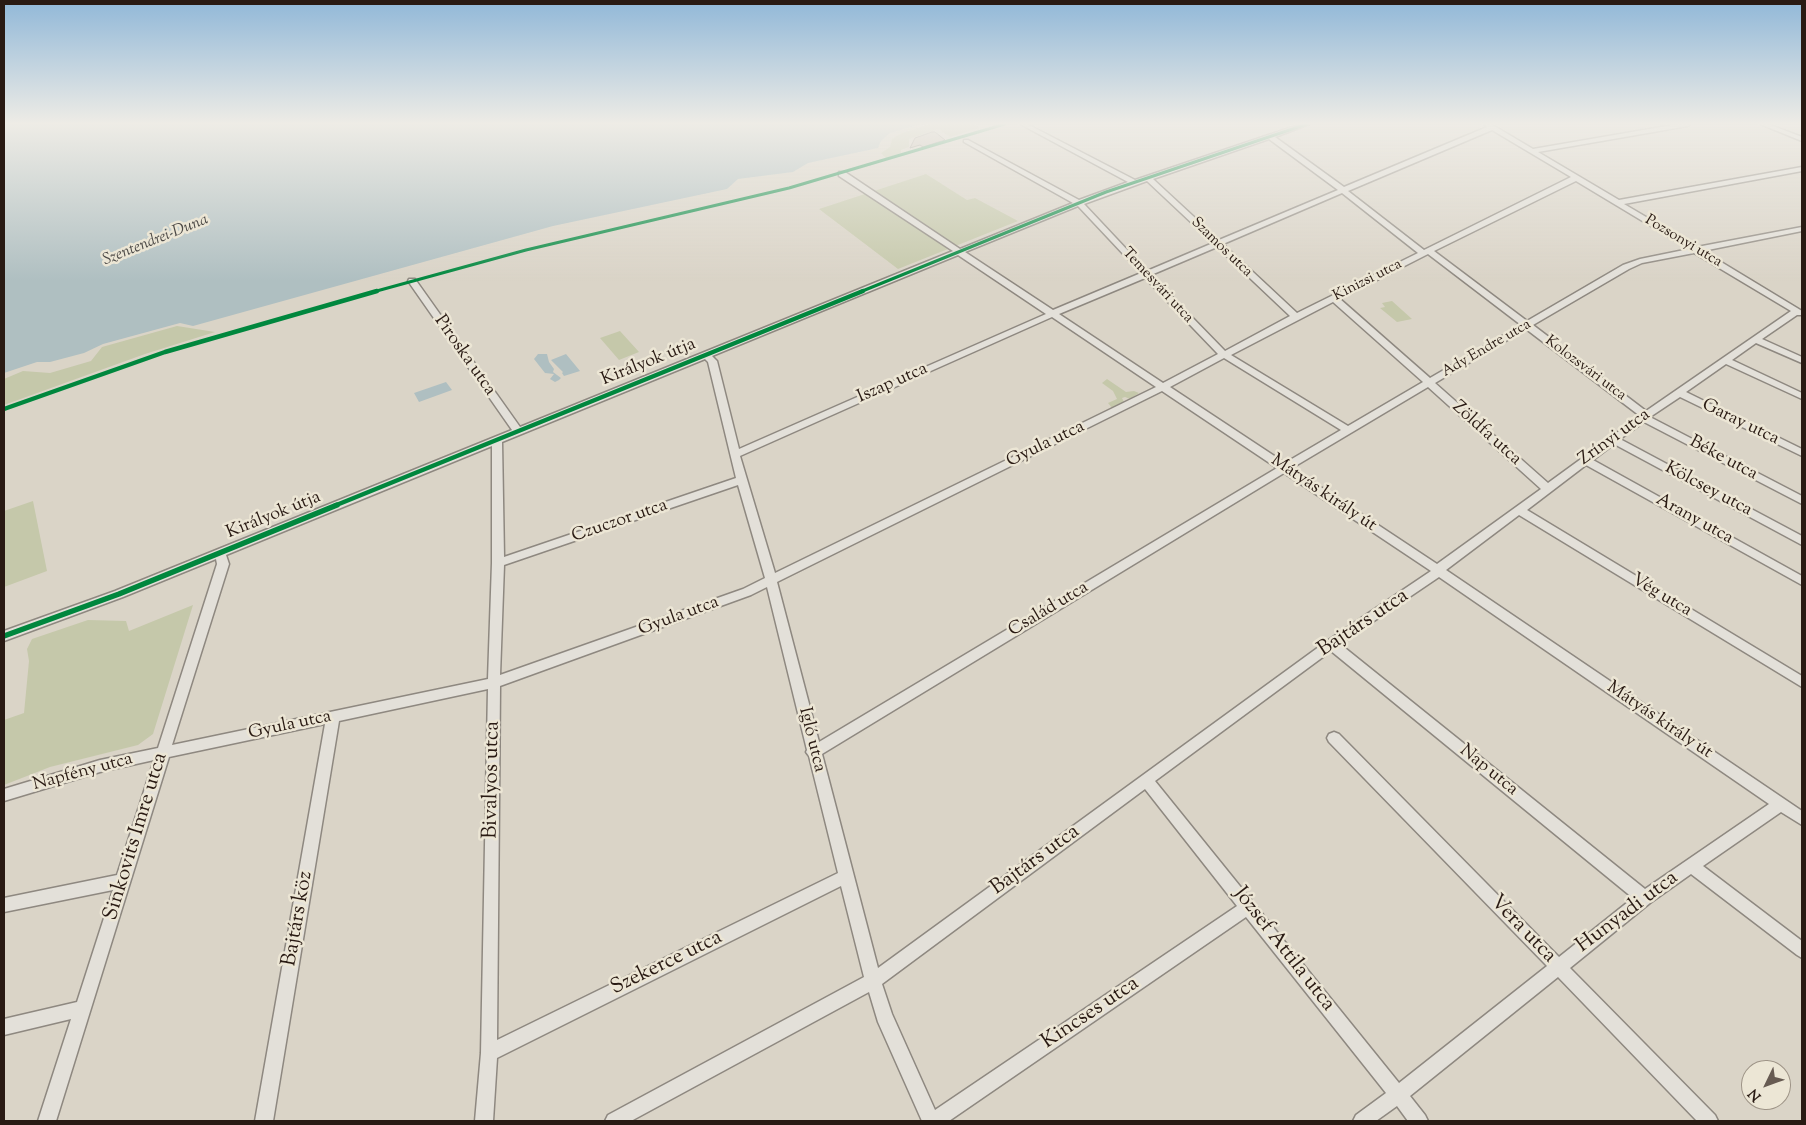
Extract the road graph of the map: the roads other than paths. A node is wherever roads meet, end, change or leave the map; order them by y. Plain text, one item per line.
1 (846, 176) edge
2 (1031, 176) edge
3 (1123, 176) edge
4 (1324, 176) edge
5 (1376, 176) edge
6 (1761, 176) edge
7 (1147, 177) joint
8 (1575, 178) joint
9 (1133, 182) junction
10 (1344, 191) junction
11 (1079, 203) junction
12 (1617, 203) junction
13 (1802, 229) edge
14 (1217, 244) junction
15 (1697, 250) junction
16 (959, 252) junction
17 (1426, 252) junction
18 (1147, 274) junction
19 (412, 281) dead end
20 (1334, 298) junction
21 (1802, 302) edge
22 (1795, 310) edge
23 (1052, 314) junction
24 (1296, 317) junction
25 (1528, 326) junction
26 (1755, 339) junction
27 (706, 354) junction
28 (1223, 354) junction
29 (1724, 360) junction
30 (1802, 360) edge
31 (1429, 383) junction
32 (1163, 387) junction
33 (1678, 392) junction
34 (1802, 396) edge
35 (1645, 417) junction
36 (1348, 430) junction
37 (518, 431) junction
38 (497, 439) junction
39 (1613, 439) junction
40 (1802, 453) edge
41 (735, 455) junction
42 (1585, 460) junction
43 (1285, 469) junction
44 (742, 480) junction
45 (1548, 489) junction
46 (1802, 500) edge
47 (1519, 510) junction
48 (1802, 541) edge
49 (220, 553) junction
50 (498, 564) junction
51 (1439, 571) junction
52 (771, 581) junction
53 (1802, 581) edge
54 (4, 636) edge
55 (1331, 644) junction
56 (1802, 682) edge
57 (494, 683) junction
58 (333, 717) junction
59 (1334, 738) dead end
60 (814, 752) junction
61 (163, 753) junction
62 (1146, 780) junction
63 (4, 795) edge
64 (1781, 804) junction
65 (1800, 813) edge
66 (1692, 866) junction
67 (845, 877) junction
68 (122, 882) junction
69 (1644, 898) junction
70 (4, 905) edge
71 (1248, 907) junction
72 (1802, 950) edge
73 (1558, 967) junction
74 (873, 981) junction
75 (84, 1008) junction
76 (4, 1026) edge
77 (489, 1053) junction
78 (1398, 1096) junction
79 (47, 1121) edge
80 (264, 1121) edge
81 (484, 1121) edge
82 (614, 1121) edge
83 (933, 1121) edge
84 (1362, 1121) edge
85 (1419, 1121) edge
86 (1709, 1121) edge

1 - 16 street, Mátyás király út
2 - 11 street, Temesvári utca
3 - 9 street
4 - 10 street, Kolozsvári utca
5 - 10 street, Iszap utca
6 - 12 street
7 - 9 street, Királyok útja
7 - 14 street, Szamos utca
8 - 12 street, Pozsonyi utca
8 - 17 street, Kinizsi utca
9 - 11 street, Királyok útja
10 - 14 street, Iszap utca
10 - 17 street, Kolozsvári utca
11 - 16 street, Királyok útja
11 - 18 street, Temesvári utca
12 - 15 street, Pozsonyi utca
13 - 15 street, Ady Endre utca
14 - 18 street, Iszap utca
14 - 24 street, Szamos utca
15 - 22 street, Pozsonyi utca
15 - 25 street, Ady Endre utca
16 - 23 street, Mátyás király út
16 - 27 street, Királyok útja
17 - 20 street, Kinizsi utca
17 - 25 street, Kolozsvári utca
18 - 23 street, Iszap utca
18 - 28 street, Temesvári utca
19 - 37 street, Piroska utca
20 - 24 street, Kinizsi utca
20 - 31 street, Zöldfa utca
21 - 22 street, Zrínyi utca
22 - 26 street, Zrínyi utca
23 - 32 street, Mátyás király út
23 - 41 street, Iszap utca
24 - 28 street, Kinizsi utca
25 - 31 street, Ady Endre utca
25 - 35 street, Kolozsvári utca
26 - 29 street, Zrínyi utca
26 - 30 street
27 - 37 street, Királyok útja
27 - 41 street, Igló utca
28 - 32 street, Kinizsi utca
28 - 36 street, Temesvári utca
29 - 33 street, Zrínyi utca
29 - 34 street
31 - 36 street, Ady Endre utca
31 - 45 street, Zöldfa utca
32 - 43 street, Mátyás király út
32 - 52 street, Gyula utca
33 - 35 street, Zrínyi utca
33 - 40 street, Garay utca
35 - 39 street, Zrínyi utca
35 - 46 street, Béke utca
36 - 43 street, Ady Endre utca
37 - 38 street, Királyok útja
38 - 49 street, Királyok útja
38 - 50 street, Bivalyos utca
39 - 42 street, Zrínyi utca
39 - 48 street, Kölcsey utca
41 - 44 street, Igló utca
42 - 45 street, Zrínyi utca
42 - 53 street, Arany utca
43 - 51 street, Mátyás király út
43 - 60 street, Család utca
44 - 50 street, Czuczor utca
44 - 52 street, Igló utca
45 - 47 street, Zrínyi utca
47 - 51 street, Zrínyi utca
47 - 56 street, Vég utca
49 - 54 street, Királyok útja
49 - 61 street, Sinkovits Imre utca
50 - 57 street, Bivalyos utca
51 - 55 street, Bajtárs utca
51 - 64 street, Mátyás király út
52 - 57 street, Gyula utca
52 - 60 street, Igló utca
55 - 62 street, Bajtárs utca
55 - 69 street, Nap utca
57 - 58 street, Gyula utca
57 - 77 street, Bivalyos utca
58 - 61 street, Gyula utca
58 - 80 street, Bajtárs köz
59 - 73 street, Vera utca
60 - 67 street, Igló utca
61 - 63 street, Napfény utca
61 - 68 street, Sinkovits Imre utca
62 - 71 street, József Attila utca
62 - 74 street, Bajtárs utca
64 - 65 street, Mátyás király út
64 - 66 street, Hunyadi utca
66 - 69 street, Hunyadi utca
66 - 72 street
67 - 74 street, Igló utca
67 - 77 street, Szekerce utca
68 - 70 street
68 - 75 street, Sinkovits Imre utca
69 - 73 street, Hunyadi utca
71 - 78 street, József Attila utca
71 - 83 street, Kincses utca
73 - 78 street, Hunyadi utca
73 - 86 street, Vera utca
74 - 82 street, Bajtárs utca
74 - 83 street, Igló utca
75 - 76 street
75 - 79 street, Sinkovits Imre utca
77 - 81 street, Bivalyos utca
78 - 84 street, Hunyadi utca
78 - 85 street, József Attila utca

